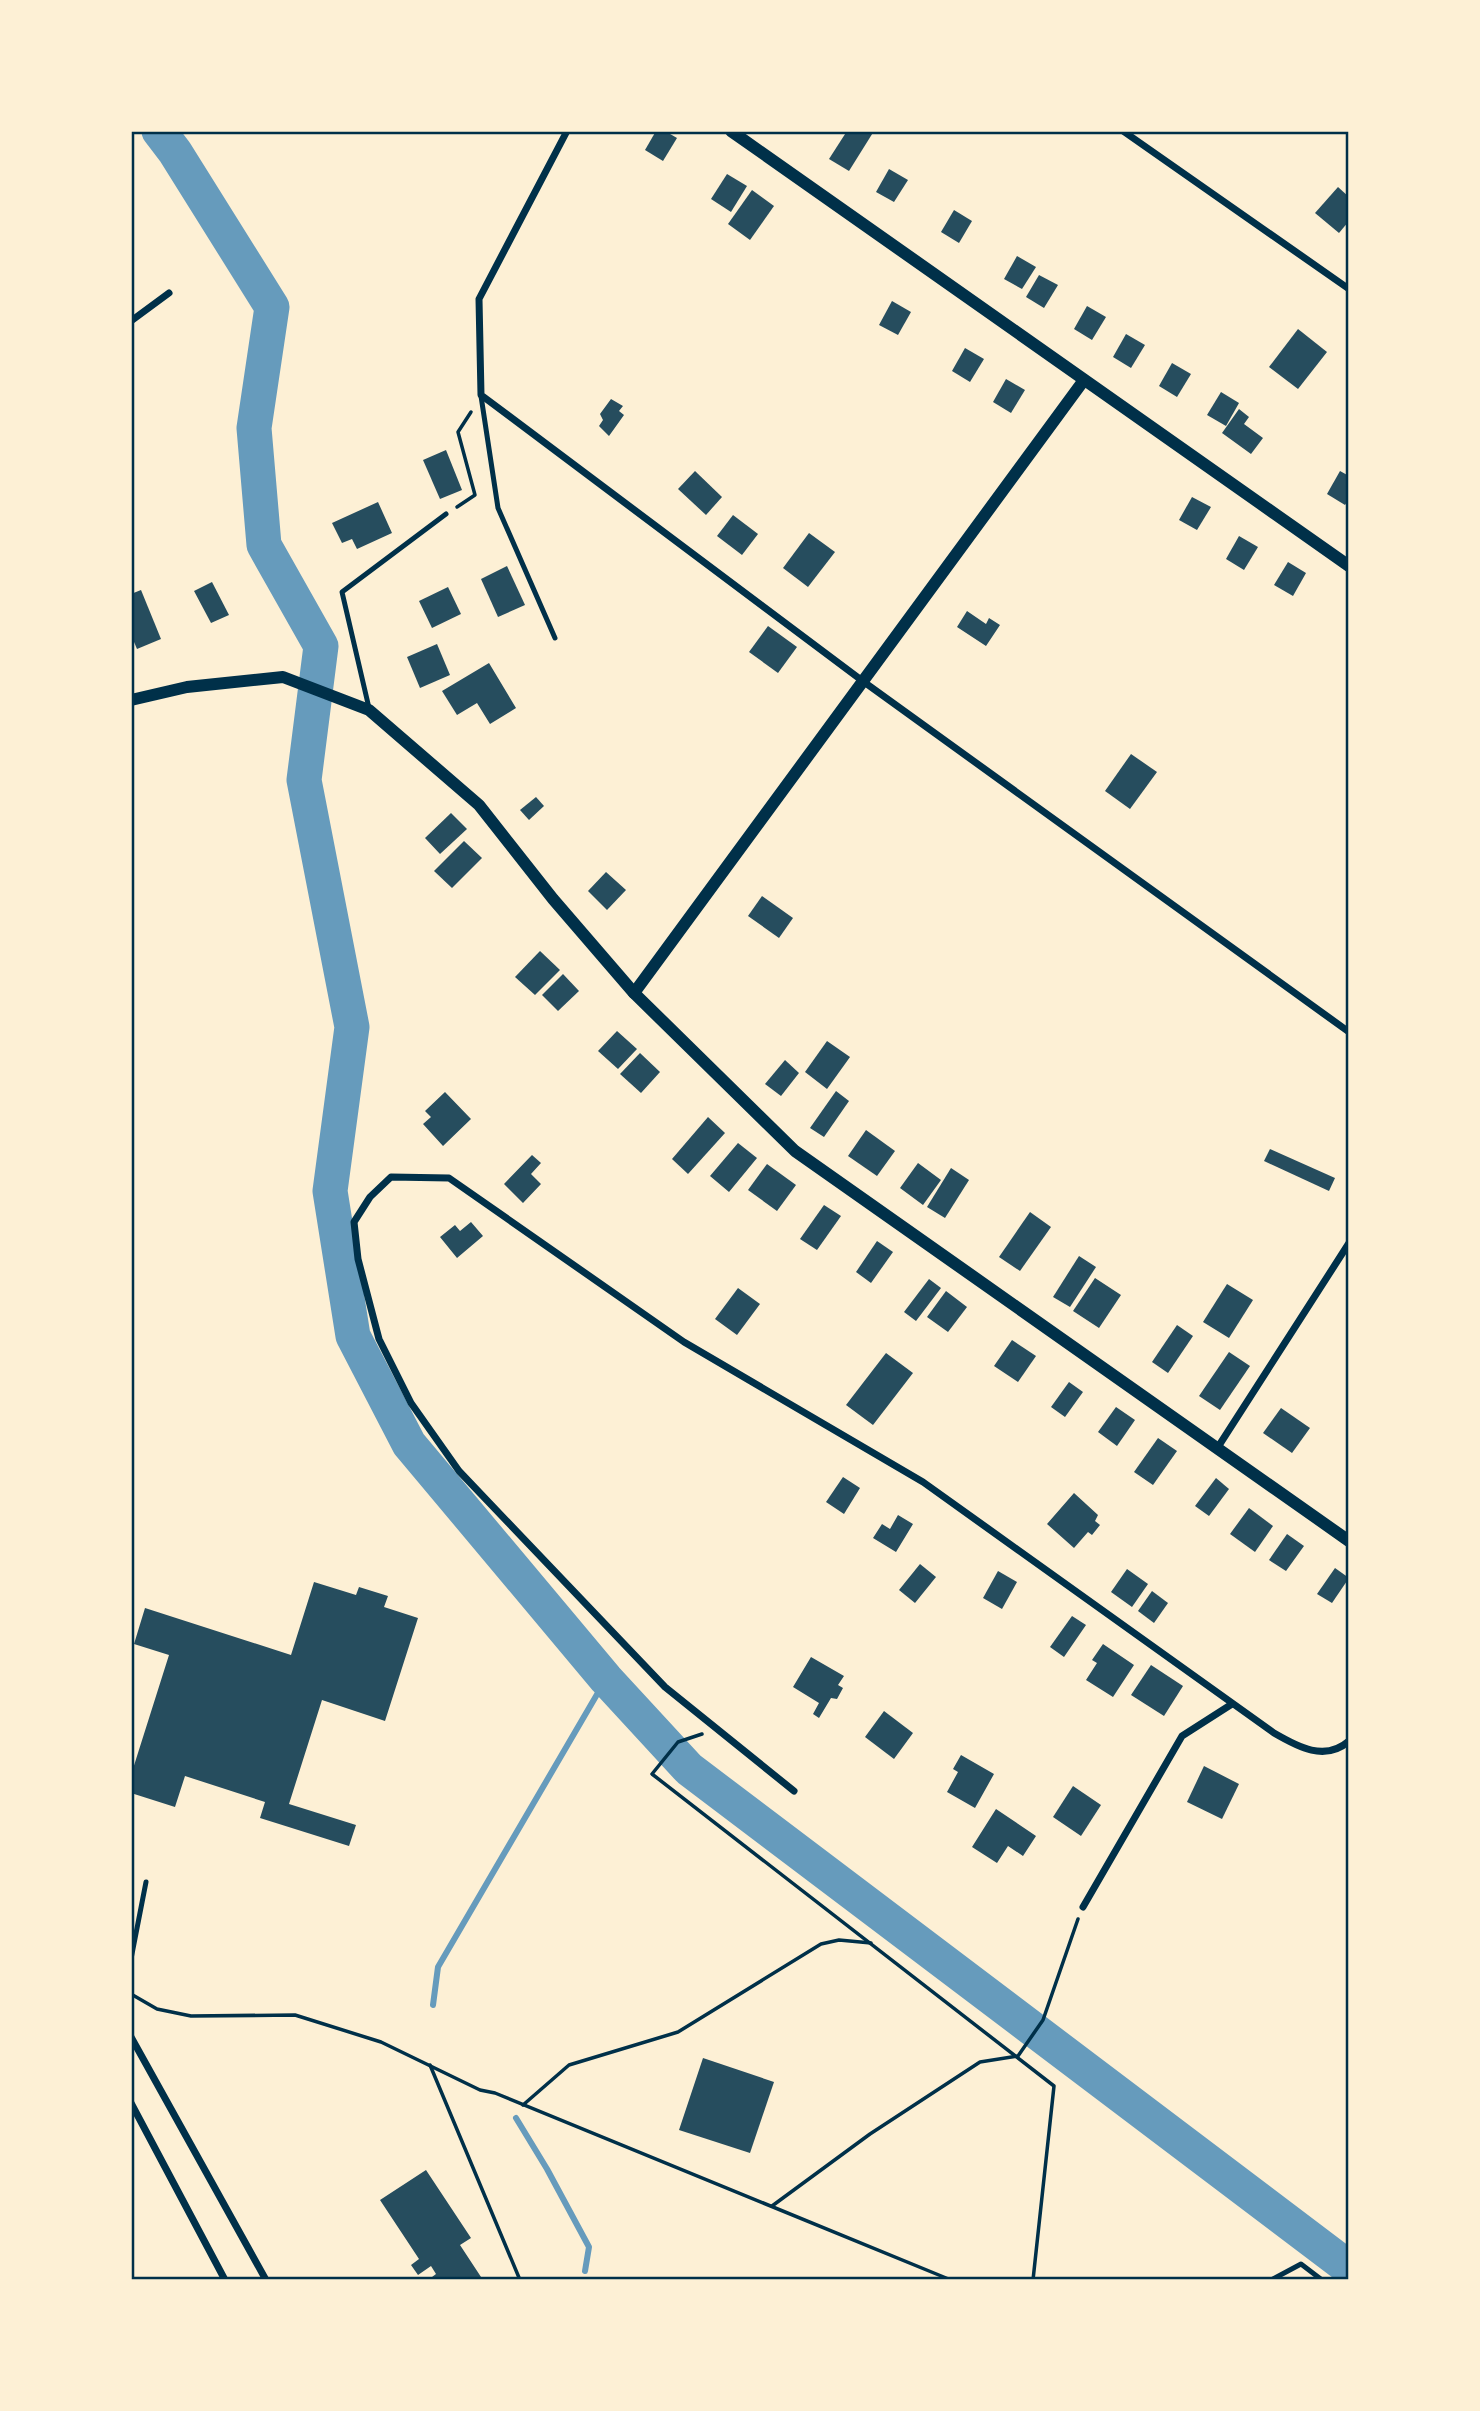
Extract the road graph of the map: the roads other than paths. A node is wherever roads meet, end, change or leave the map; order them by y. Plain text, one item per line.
1 (567, 131) edge
2 (730, 131) edge
3 (1123, 131) edge
4 (1349, 289) edge
5 (169, 293) dead end
6 (131, 321) edge
7 (1084, 380) junction
8 (481, 395) junction
9 (446, 514) road end
10 (1349, 566) edge
11 (555, 638) dead end
12 (864, 682) junction
13 (131, 700) edge
14 (369, 710) junction
15 (634, 993) junction
16 (1349, 1032) edge
17 (1349, 1243) edge
18 (1218, 1447) junction
19 (1349, 1541) edge
20 (1232, 1704) junction
21 (1349, 1741) edge
22 (794, 1791) dead end
23 (146, 1882) dead end
24 (1083, 1907) road end
25 (131, 1959) edge
26 (131, 2037) edge
27 (131, 2103) edge
28 (225, 2280) edge
29 (266, 2280) edge
30 (1270, 2280) edge
31 (1322, 2280) edge

1 - 8 street
2 - 7 street
3 - 4 street
5 - 6 street
7 - 10 street
7 - 12 street
8 - 11 lane
8 - 12 street
9 - 14 lane
12 - 15 street
12 - 16 street
13 - 14 street
14 - 15 street
15 - 18 street
17 - 18 street
18 - 19 street
20 - 21 street
20 - 22 street
20 - 24 street
23 - 25 lane
26 - 29 street
27 - 28 street
30 - 31 lane

